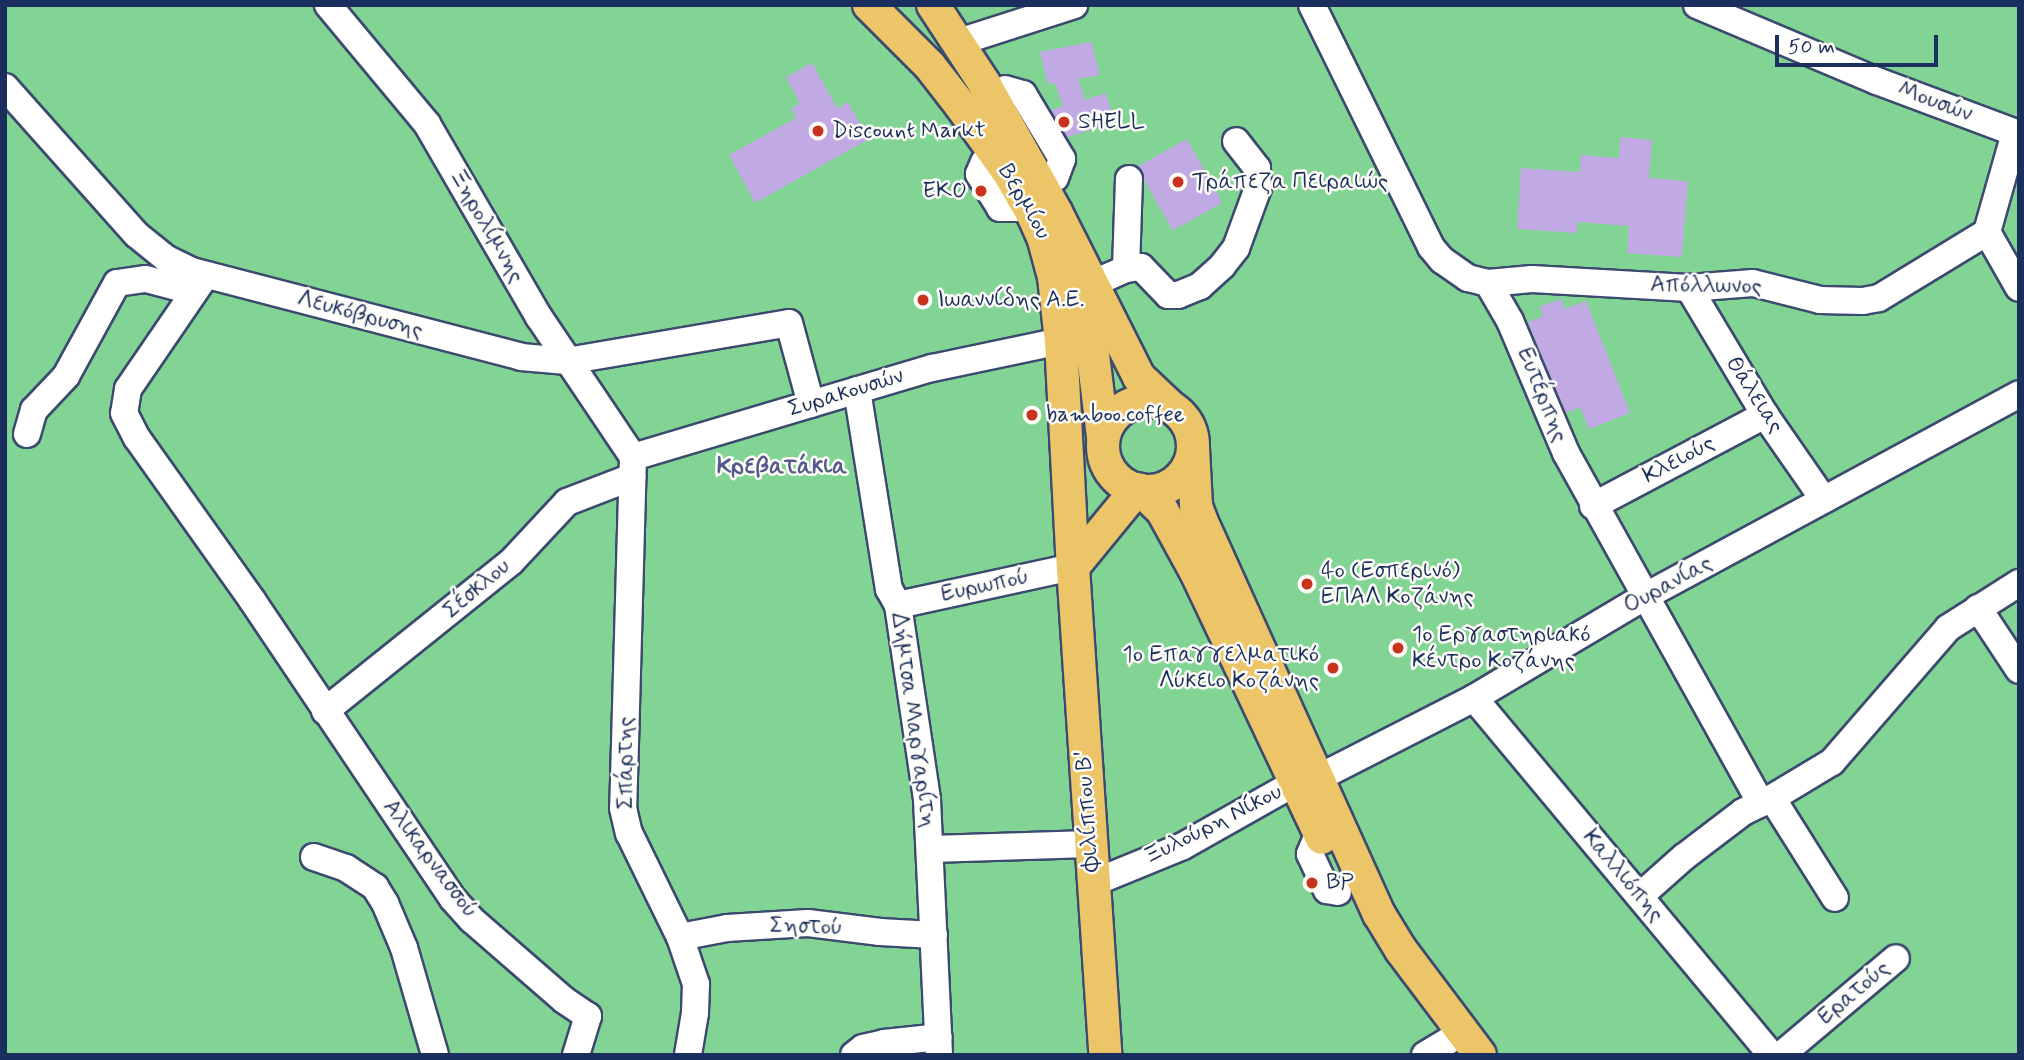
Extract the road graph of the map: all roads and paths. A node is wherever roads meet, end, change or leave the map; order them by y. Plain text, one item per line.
1 (328, 5) edge
2 (871, 5) edge
3 (887, 5) edge
4 (933, 5) edge
5 (952, 5) edge
6 (1074, 5) edge
7 (1312, 5) edge
8 (1697, 5) edge
9 (959, 42) junction
10 (5, 87) edge
11 (1005, 89) dead end
12 (2017, 133) edge
13 (1236, 141) dead end
14 (984, 162) dead end
15 (1055, 178) dead end
16 (1129, 178) dead end
17 (1030, 208) junction
18 (1987, 232) junction
19 (1126, 269) junction
20 (199, 283) junction
21 (1094, 283) junction
22 (1488, 283) junction
23 (1689, 288) junction
24 (2019, 288) edge
25 (1061, 341) junction
26 (567, 361) junction
27 (857, 390) junction
28 (2019, 394) edge
29 (811, 404) junction
30 (1172, 408) junction
31 (1765, 415) junction
32 (27, 434) dead end
33 (1103, 445) junction
34 (1193, 448) junction
35 (632, 467) junction
36 (1139, 490) junction
37 (1824, 500) junction
38 (1069, 503) junction
39 (1593, 506) junction
40 (1073, 567) junction
41 (2019, 583) edge
42 (1644, 597) junction
43 (898, 606) junction
44 (1978, 608) junction
45 (2019, 670) edge
46 (1474, 698) junction
47 (325, 711) junction
48 (1306, 780) junction
49 (1767, 801) junction
50 (1090, 844) junction
51 (1314, 844) dead end
52 (931, 849) junction
53 (314, 857) dead end
54 (1093, 883) junction
55 (1338, 892) dead end
56 (1640, 896) junction
57 (1835, 898) dead end
58 (934, 935) junction
59 (680, 937) junction
60 (1896, 958) dead end
61 (582, 1012) junction
62 (939, 1046) edge
63 (1445, 1050) edge
64 (435, 1055) edge
65 (560, 1055) edge
66 (576, 1055) edge
67 (688, 1055) edge
68 (854, 1055) edge
69 (1105, 1055) edge
70 (1480, 1055) edge
71 (1771, 1055) edge
72 (1781, 1055) edge

1 - 26 street, Ξηρολίμνης
2 - 3 main road
2 - 17 main road, Βερμίου
4 - 9 main road, Βερμίου
5 - 9 main road
6 - 9 street
7 - 22 street
8 - 12 street, Μουσών
9 - 21 main road, Βερμίου
10 - 20 street, Λευκόβρυσης
11 - 15 street
12 - 18 street
13 - 19 street
14 - 17 street
16 - 19 street
17 - 25 main road, Φιλίππου Β'
17 - 33 main road, Βερμίου
18 - 23 street, Απόλλωνος
18 - 24 street
19 - 21 street
20 - 26 street, Λευκόβρυσης
20 - 32 street
20 - 47 street, Αλικαρνασσού
21 - 30 main road, Βερμίου
22 - 23 street, Απόλλωνος
22 - 39 street, Ευτέρπης
23 - 31 street, Θάλειας
25 - 27 street, Συρακουσών
25 - 38 main road, Φιλίππου Β'
26 - 29 street, Λευκόβρυσης
26 - 35 street, Ξηρολίμνης
27 - 29 street, Συρακουσών
27 - 43 street, Δήμτσα Μαργαρίτη
28 - 37 street, Ουρανίας
29 - 35 street, Συρακουσών
30 - 33 main road
30 - 34 main road
31 - 37 street, Θάλειας
31 - 39 street, Κλειούς
33 - 36 main road
33 - 38 main road
34 - 36 main road
34 - 48 main road
35 - 47 street, Σέσκλου
35 - 59 street, Σπάρτης
36 - 40 main road
36 - 48 main road
37 - 42 street, Ουρανίας
38 - 40 main road, Φιλίππου Β'
39 - 42 street, Ευτέρπης
40 - 43 street, Ευρωπού
40 - 50 main road, Φιλίππου Β'
41 - 44 street
42 - 46 street, Ουρανίας
42 - 49 street, Ευτέρπης
43 - 52 street, Δήμτσα Μαργαρίτη
44 - 45 street
44 - 49 street
46 - 48 street, Ουρανίας
46 - 56 street, Καλλιόπης
47 - 61 street, Αλικαρνασσού
48 - 54 street, Ξυλούρη Νίκου
48 - 63 main road
48 - 70 main road
49 - 56 street
49 - 57 street, Ευτέρπης
50 - 52 street
50 - 54 main road, Φιλίππου Β'
51 - 55 street
52 - 58 street, Δήμτσα Μαργαρίτη
53 - 64 street
54 - 69 main road, Φιλίππου Β'
56 - 71 street, Καλλιόπης
58 - 59 street, Σηστού
58 - 62 street, Δήμτσα Μαργαρίτη
59 - 67 street, Σπάρτης
60 - 72 street, Ερατούς
61 - 65 street
61 - 66 street
62 - 68 street

